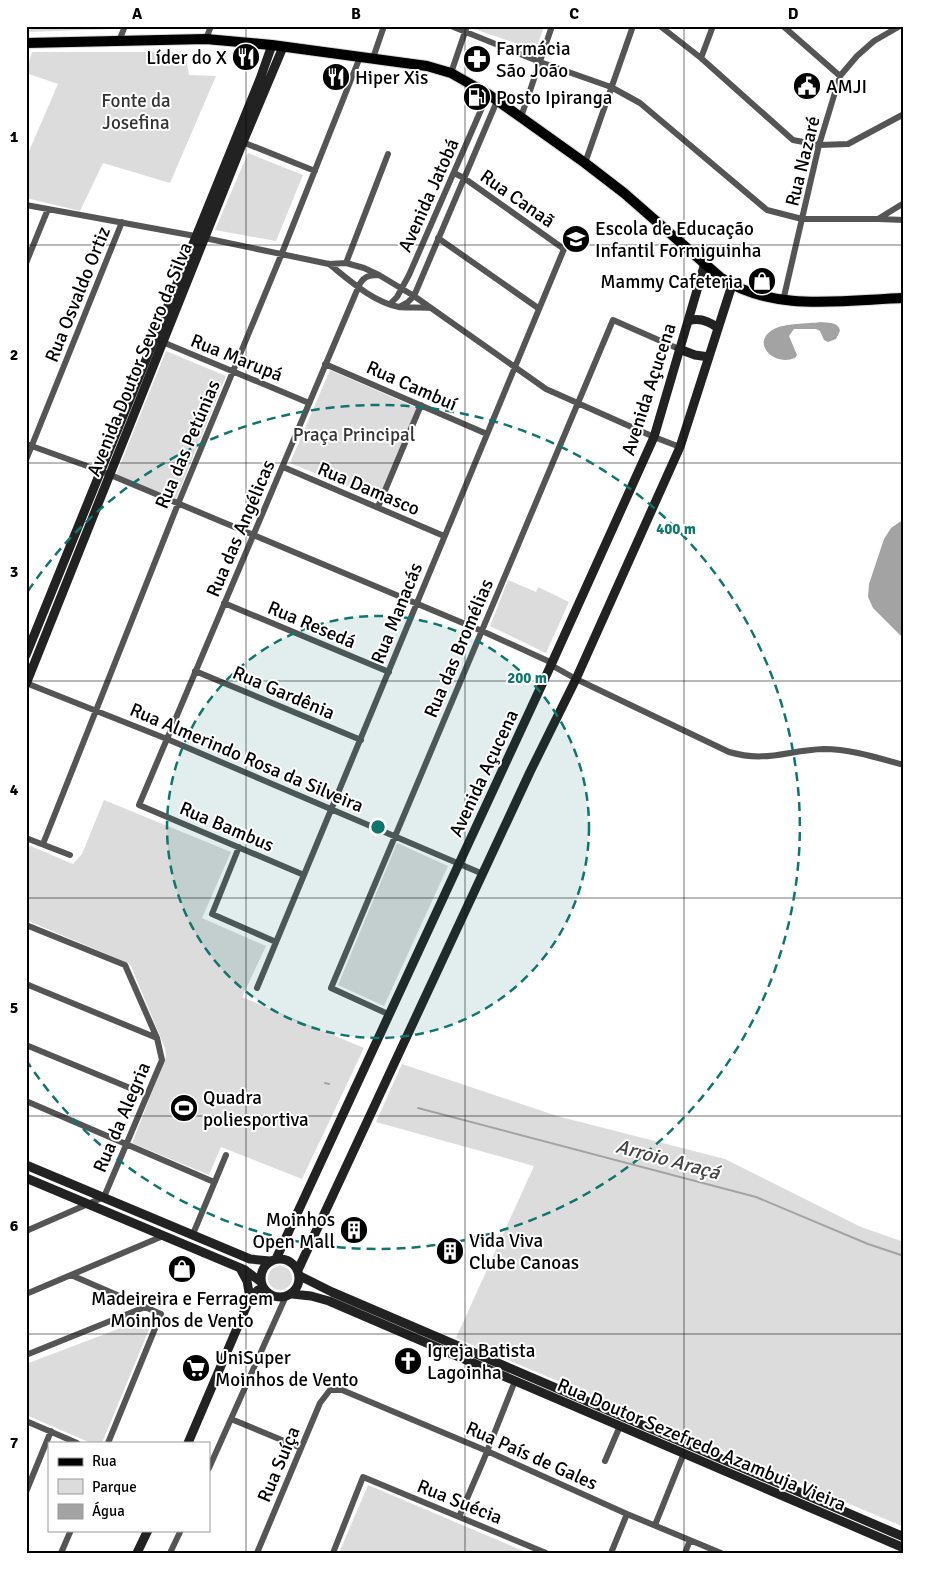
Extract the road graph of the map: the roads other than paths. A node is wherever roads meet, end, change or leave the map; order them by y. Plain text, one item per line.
1 (125, 26) edge
2 (211, 26) edge
3 (384, 26) edge
4 (451, 26) edge
5 (552, 26) edge
6 (633, 26) edge
7 (660, 26) edge
8 (713, 26) edge
9 (783, 26) edge
10 (900, 26) edge
11 (466, 29) edge
12 (206, 39) junction
13 (119, 41) junction
14 (27, 44) edge
15 (272, 45) junction
16 (283, 47) junction
17 (360, 57) junction
18 (373, 58) junction
19 (701, 58) junction
20 (540, 62) junction
21 (451, 73) junction
22 (840, 76) junction
23 (264, 81) junction
24 (612, 87) junction
25 (488, 94) junction
26 (497, 101) junction
27 (904, 114) edge
28 (521, 117) junction
29 (239, 141) junction
30 (819, 145) junction
31 (388, 154) dead end
32 (463, 155) junction
33 (472, 160) junction
34 (585, 162) junction
35 (315, 171) junction
36 (454, 173) junction
37 (464, 178) junction
38 (904, 203) edge
39 (26, 205) edge
40 (48, 209) junction
41 (802, 219) junction
42 (878, 219) junction
43 (904, 220) edge
44 (122, 222) junction
45 (195, 236) junction
46 (205, 238) junction
47 (438, 238) junction
48 (564, 249) joint
49 (282, 253) junction
50 (26, 263) edge
51 (346, 263) junction
52 (705, 263) junction
53 (329, 264) junction
54 (379, 275) junction
55 (732, 285) junction
56 (358, 288) junction
57 (402, 289) junction
58 (414, 296) junction
59 (904, 298) edge
60 (783, 301) junction
61 (390, 304) junction
62 (400, 307) junction
63 (431, 308) junction
64 (538, 308) junction
65 (688, 321) junction
66 (718, 328) junction
67 (159, 340) junction
68 (680, 349) junction
69 (709, 357) junction
70 (325, 364) junction
71 (515, 368) junction
72 (234, 372) junction
73 (309, 402) junction
74 (578, 403) junction
75 (421, 405) junction
76 (487, 434) junction
77 (654, 437) junction
78 (29, 445) edge
79 (680, 447) junction
80 (26, 460) edge
81 (283, 466) junction
82 (101, 471) junction
83 (110, 475) junction
84 (178, 504) junction
85 (378, 507) junction
86 (252, 535) junction
87 (444, 536) junction
88 (224, 603) junction
89 (416, 603) junction
90 (482, 631) junction
91 (26, 655) edge
92 (551, 665) junction
93 (196, 671) junction
94 (389, 672) junction
95 (576, 679) junction
96 (26, 683) edge
97 (96, 710) junction
98 (168, 739) junction
99 (361, 740) junction
100 (904, 765) edge
101 (139, 805) joint
102 (331, 808) junction
103 (397, 836) junction
104 (26, 838) edge
105 (43, 844) junction
106 (239, 847) junction
107 (70, 855) dead end
108 (458, 863) junction
109 (483, 874) junction
110 (304, 875) junction
111 (26, 925) edge
112 (276, 942) junction
113 (26, 984) edge
114 (257, 988) dead end
115 (388, 1014) junction
116 (156, 1038) junction
117 (26, 1045) edge
118 (147, 1095) junction
119 (26, 1101) edge
120 (126, 1144) junction
121 (226, 1155) dead end
122 (26, 1165) edge
123 (26, 1178) edge
124 (214, 1182) junction
125 (104, 1197) junction
126 (89, 1204) junction
127 (26, 1231) edge
128 (193, 1234) junction
129 (163, 1236) junction
130 (273, 1260) junction
131 (240, 1268) junction
132 (299, 1273) junction
133 (71, 1275) junction
134 (263, 1285) junction
135 (26, 1294) edge
136 (289, 1295) junction
137 (250, 1298) junction
138 (145, 1307) junction
139 (26, 1356) edge
140 (515, 1381) junction
141 (330, 1390) joint
142 (231, 1419) junction
143 (26, 1421) edge
144 (620, 1426) junction
145 (51, 1432) junction
146 (75, 1442) edge
147 (108, 1442) edge
148 (188, 1442) edge
149 (301, 1448) junction
150 (487, 1451) junction
151 (684, 1454) junction
152 (605, 1461) dead end
153 (210, 1466) edge
154 (26, 1492) edge
155 (627, 1514) junction
156 (459, 1517) junction
157 (655, 1525) junction
158 (70, 1532) edge
159 (147, 1532) edge
160 (179, 1532) edge
161 (904, 1537) edge
162 (690, 1540) junction
163 (904, 1548) edge
164 (61, 1553) edge
165 (137, 1553) edge
166 (170, 1553) edge
167 (258, 1553) edge
168 (333, 1553) edge
169 (546, 1553) edge
170 (611, 1553) edge
171 (685, 1553) edge
172 (721, 1553) edge

1 - 13 street
2 - 12 street
3 - 18 street
4 - 11 street
5 - 20 street
6 - 24 street
7 - 19 street
8 - 19 street
9 - 22 street
10 - 22 street, Rua Nazaré
11 - 20 street
11 - 21 street
12 - 13 main road
12 - 15 main road
13 - 14 main road
15 - 16 main road
15 - 23 main road, Avenida Doutor Severo da Silva
16 - 17 main road
16 - 23 main road, Avenida Doutor Severo da Silva
17 - 18 main road
17 - 35 street, Rua das Petúnias
18 - 21 main road
19 - 30 street
20 - 24 street
20 - 28 street
21 - 25 main road
22 - 30 street, Rua Nazaré
23 - 29 main road, Avenida Doutor Severo da Silva
24 - 34 street
24 - 41 street
25 - 26 main road
25 - 32 street, Avenida Jatobá
26 - 28 main road
26 - 33 street, Avenida Jatobá
27 - 30 street
28 - 34 main road
29 - 35 street
29 - 45 main road, Avenida Doutor Severo da Silva
29 - 46 main road, Avenida Doutor Severo da Silva
30 - 41 street, Rua Nazaré
31 - 51 street
32 - 33 street
32 - 36 street, Avenida Jatobá
33 - 37 street, Avenida Jatobá
34 - 52 main road
35 - 49 street, Rua das Petúnias
36 - 37 street, Rua Canaã
36 - 57 street, Avenida Jatobá
37 - 47 street, Avenida Jatobá
37 - 48 street, Rua Canaã
38 - 42 street
39 - 40 street
40 - 44 street
40 - 50 street
41 - 42 street
41 - 60 street, Rua Nazaré
42 - 43 street
44 - 45 street
44 - 78 street, Rua Osvaldo Ortiz
45 - 46 street
45 - 67 main road, Avenida Doutor Severo da Silva
46 - 49 street
46 - 67 main road, Avenida Doutor Severo da Silva
47 - 58 street, Avenida Jatobá
47 - 64 street
48 - 64 street, Rua Manacás
49 - 53 street
49 - 72 street, Rua das Petúnias
51 - 53 street
51 - 54 street
52 - 55 main road
52 - 65 main road, Avenida Açucena
53 - 56 street
54 - 56 street
54 - 57 street
55 - 60 main road
55 - 66 main road
56 - 61 street
56 - 70 street, Rua das Angélicas
57 - 58 street
57 - 61 street, Avenida Jatobá
58 - 62 street, Avenida Jatobá
58 - 63 street
59 - 60 main road
61 - 62 street
62 - 63 street
63 - 71 street
64 - 71 street, Rua Manacás
65 - 66 main road
65 - 68 main road, Avenida Açucena
66 - 69 main road
67 - 72 street, Rua Marupá
67 - 82 main road, Avenida Doutor Severo da Silva
67 - 83 main road, Avenida Doutor Severo da Silva
68 - 69 main road
68 - 74 street, Rua das Bromélias
68 - 77 main road, Avenida Açucena
69 - 79 main road
70 - 73 street, Rua das Angélicas
70 - 75 street, Rua Cambuí
71 - 74 street
71 - 76 street, Rua Manacás
72 - 73 street, Rua Marupá
72 - 84 street, Rua das Petúnias
73 - 81 street, Rua das Angélicas
74 - 77 street
74 - 90 street, Rua das Bromélias
75 - 76 street, Rua Cambuí
75 - 85 street
76 - 87 street, Rua Manacás
77 - 79 street
77 - 92 main road, Avenida Açucena
78 - 80 street, Rua Osvaldo Ortiz
78 - 82 street
79 - 95 main road
81 - 85 street, Rua Damasco
81 - 86 street, Rua das Angélicas
82 - 83 street
82 - 91 main road, Avenida Doutor Severo da Silva
83 - 84 street
83 - 96 main road, Avenida Doutor Severo da Silva
84 - 86 street
84 - 97 street, Rua das Petúnias
85 - 87 street, Rua Damasco
86 - 88 street, Rua das Angélicas
86 - 89 street
87 - 89 street, Rua Manacás
88 - 93 street, Rua das Angélicas
88 - 94 street, Rua Resedá
89 - 90 street
89 - 94 street, Rua Manacás
90 - 92 street
90 - 103 street, Rua das Bromélias
92 - 95 street
92 - 108 main road, Avenida Açucena
93 - 98 street, Rua das Angélicas
93 - 99 street, Rua Gardênia
94 - 99 street, Rua Manacás
95 - 100 street
95 - 109 main road
96 - 97 street, Rua Almerindo Rosa da Silveira
97 - 98 street, Rua Almerindo Rosa da Silveira
97 - 105 street, Rua das Petúnias
98 - 101 street, Rua das Angélicas
98 - 102 street, Rua Almerindo Rosa da Silveira
99 - 102 street, Rua Manacás
101 - 106 street, Rua Bambus
102 - 103 street, Rua Almerindo Rosa da Silveira
102 - 110 street, Rua Manacás
103 - 108 street, Rua Almerindo Rosa da Silveira
103 - 115 street, Rua das Bromélias
104 - 105 street
105 - 107 street
106 - 110 street, Rua Bambus
106 - 112 street
108 - 109 street, Rua Almerindo Rosa da Silveira
108 - 115 main road, Avenida Açucena
109 - 132 main road
110 - 112 street, Rua Manacás
111 - 116 street, Rua da Alegria
112 - 114 street, Rua Manacás
113 - 116 street
115 - 130 main road, Avenida Açucena
116 - 118 street, Rua da Alegria
117 - 118 street
118 - 120 street, Rua da Alegria
119 - 120 street
120 - 124 street
120 - 125 street, Rua da Alegria
121 - 124 street
122 - 125 main road
123 - 126 main road
124 - 128 street
125 - 126 street, Rua da Alegria
125 - 128 main road
126 - 127 street, Rua da Alegria
126 - 129 main road
128 - 130 main road
129 - 131 main road
129 - 133 street
130 - 132 main road
130 - 134 main road
131 - 134 main road
131 - 137 main road
132 - 136 main road
132 - 161 main road, Rua Doutor Sezefredo Azambuja Vieira
133 - 135 street
133 - 138 street
134 - 136 main road
134 - 137 main road
136 - 140 main road, Rua Doutor Sezefredo Azambuja Vieira
136 - 142 street
137 - 148 main road
138 - 139 street
138 - 147 street
140 - 144 main road, Rua Doutor Sezefredo Azambuja Vieira
140 - 150 street
141 - 149 street, Rua Suíça
141 - 150 street, Rua País de Gales
142 - 149 street
142 - 153 street
143 - 145 street
144 - 151 main road, Rua Doutor Sezefredo Azambuja Vieira
144 - 152 street
145 - 146 street
145 - 154 street
149 - 167 street, Rua Suíça
150 - 155 street, Rua País de Gales
150 - 156 street
151 - 157 street
151 - 163 main road, Rua Doutor Sezefredo Azambuja Vieira
155 - 157 street, Rua País de Gales
155 - 170 street
156 - 168 street, Rua Suécia
156 - 169 street, Rua Suécia
157 - 162 street, Rua País de Gales
158 - 164 street
159 - 165 main road
160 - 166 street
162 - 171 street
162 - 172 street, Rua País de Gales

